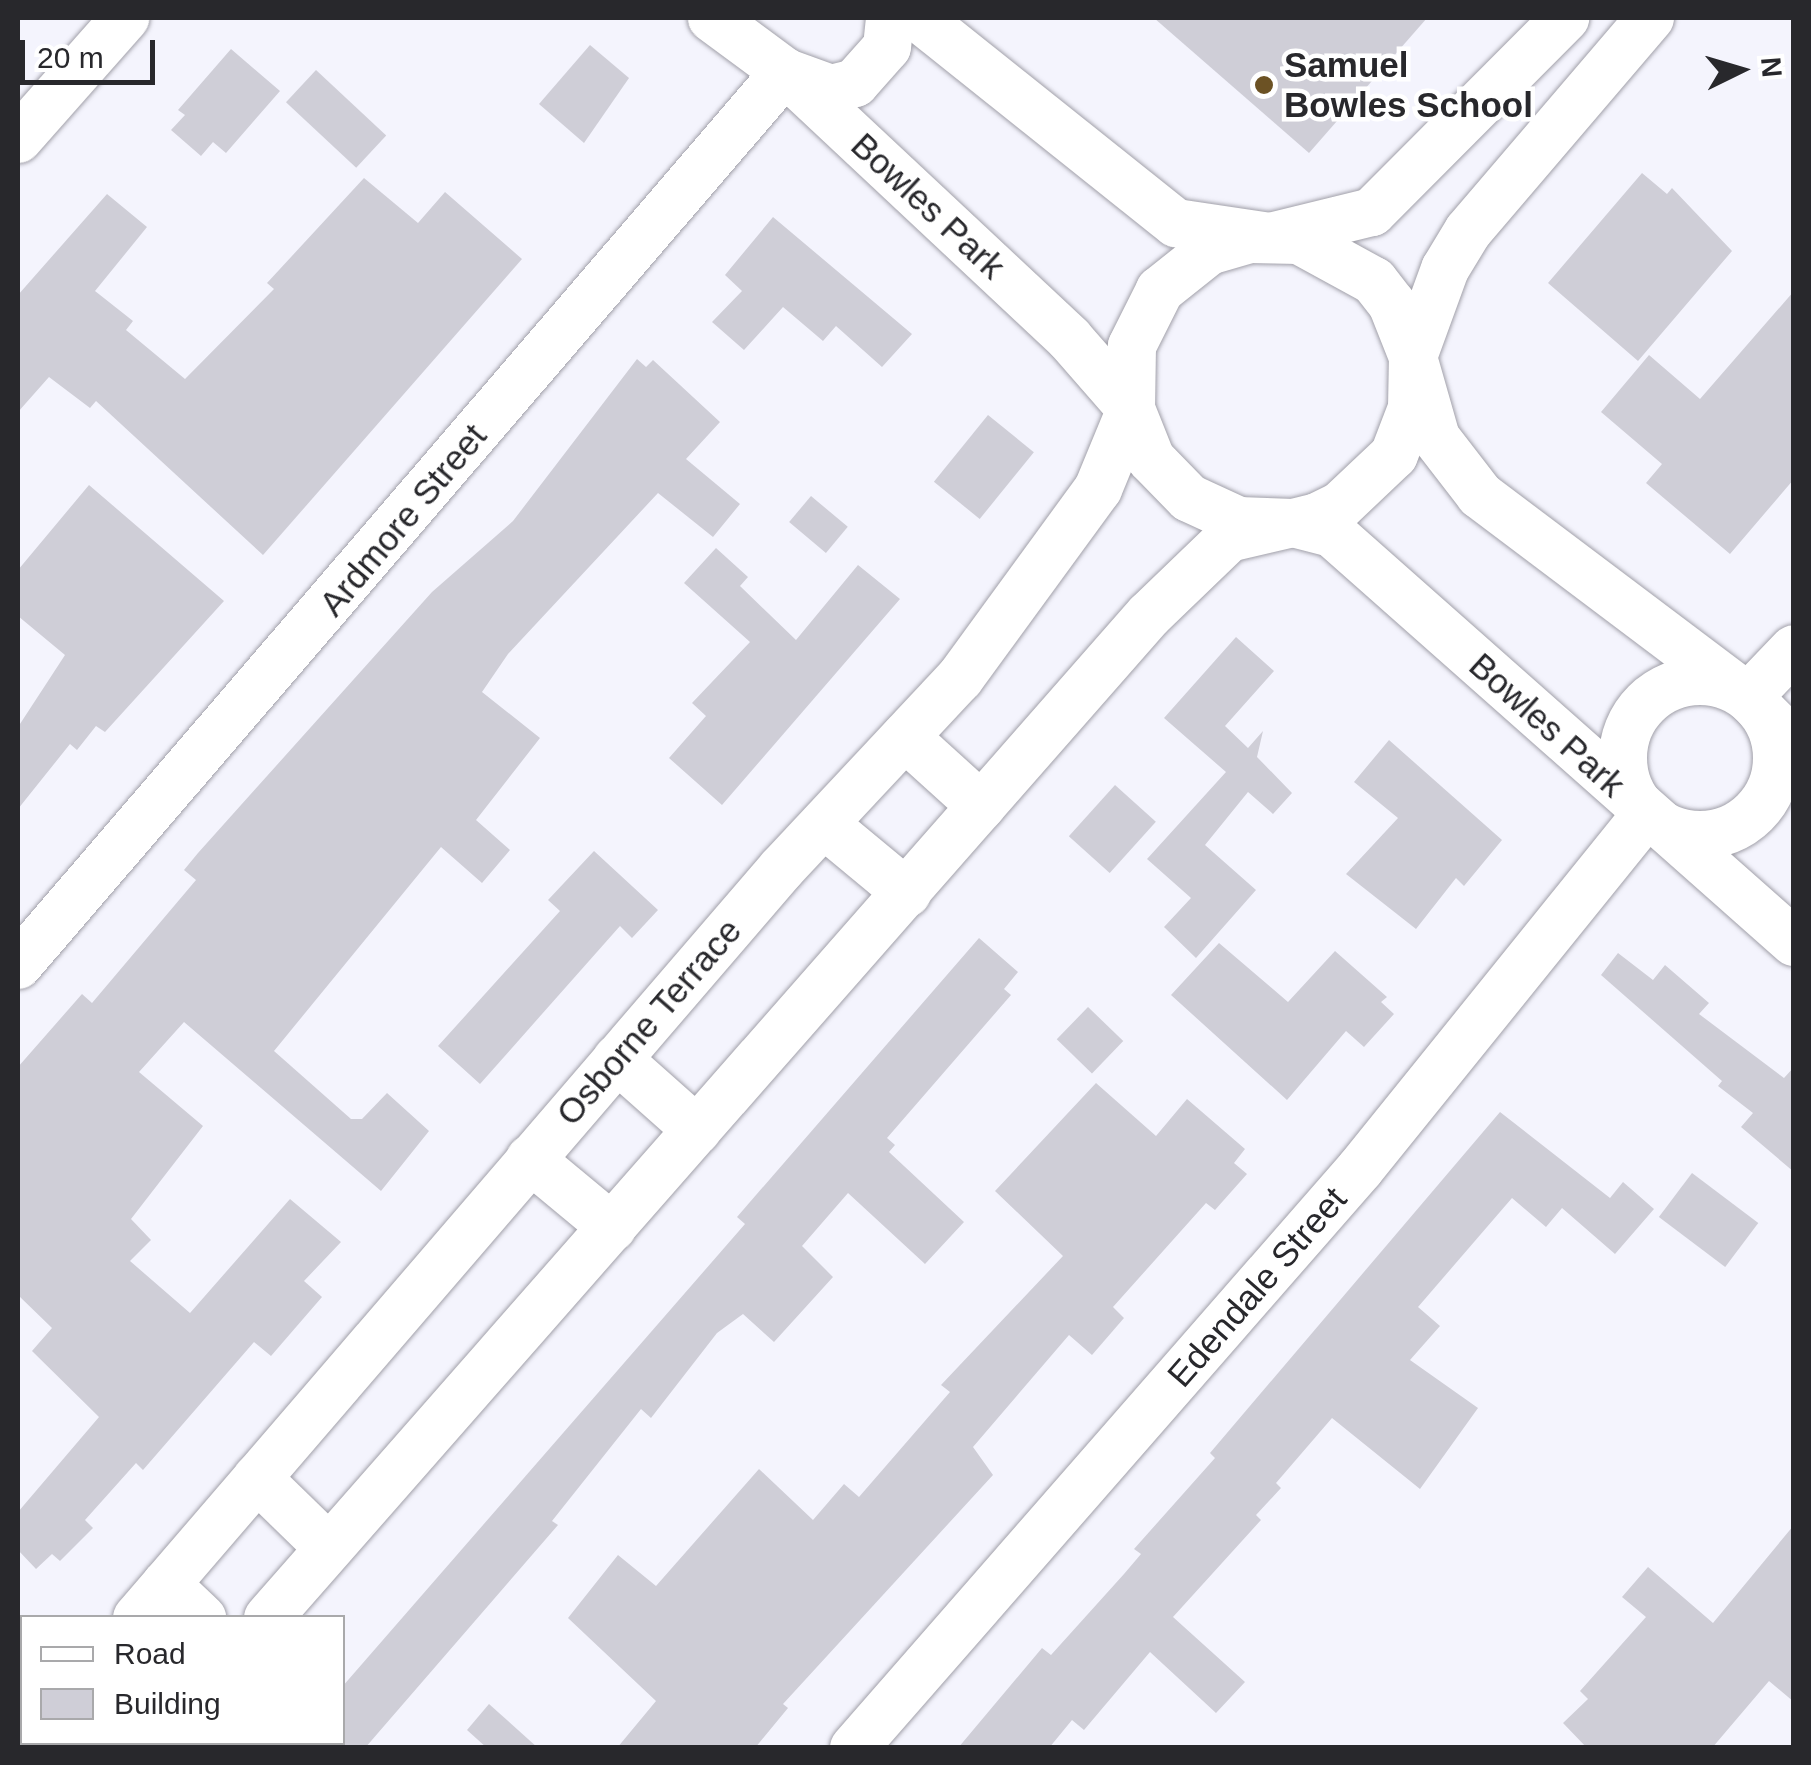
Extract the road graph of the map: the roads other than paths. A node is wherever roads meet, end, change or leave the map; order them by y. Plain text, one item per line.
1 (125, 18) edge
2 (712, 18) edge
3 (766, 18) edge
4 (890, 18) edge
5 (919, 18) edge
6 (1565, 18) edge
7 (1650, 18) edge
8 (786, 72) junction
9 (18, 139) edge
10 (1270, 237) junction
11 (1413, 358) junction
12 (1131, 409) junction
13 (1293, 523) junction
14 (1794, 648) edge
15 (1748, 696) junction
16 (905, 737) junction
17 (1794, 743) edge
18 (982, 806) junction
19 (1646, 814) junction
20 (824, 824) junction
21 (907, 893) junction
22 (1794, 942) edge
23 (18, 965) edge
24 (617, 1059) junction
25 (697, 1130) junction
26 (530, 1159) junction
27 (612, 1227) junction
28 (258, 1478) junction
29 (329, 1548) junction
30 (152, 1601) edge
31 (193, 1615) edge
32 (271, 1615) edge
33 (854, 1748) edge

1 - 9 street
2 - 8 street, Bowles Park
3 - 8 street
4 - 8 street
5 - 10 street, Bowles Park
6 - 10 street
7 - 11 street
8 - 12 street, Bowles Park
8 - 23 street, Ardmore Street
10 - 11 street, Bowles Park
10 - 12 street, Bowles Park
11 - 13 street, Bowles Park
11 - 15 street, Bowles Park
12 - 13 street, Bowles Park
12 - 16 street, Osborne Terrace
13 - 18 street
13 - 19 street, Bowles Park
14 - 15 street
15 - 17 street, Bowles Park
15 - 19 street
15 - 19 street
16 - 18 street
16 - 20 street, Osborne Terrace
18 - 21 street
19 - 22 street, Bowles Park
19 - 33 street, Edendale Street
20 - 21 street
20 - 24 street, Osborne Terrace
21 - 25 street
24 - 25 street
24 - 26 street, Osborne Terrace
25 - 27 street
26 - 27 street
26 - 28 street, Osborne Terrace
27 - 29 street
28 - 29 street
28 - 30 street, Osborne Terrace
29 - 32 street
30 - 31 street

